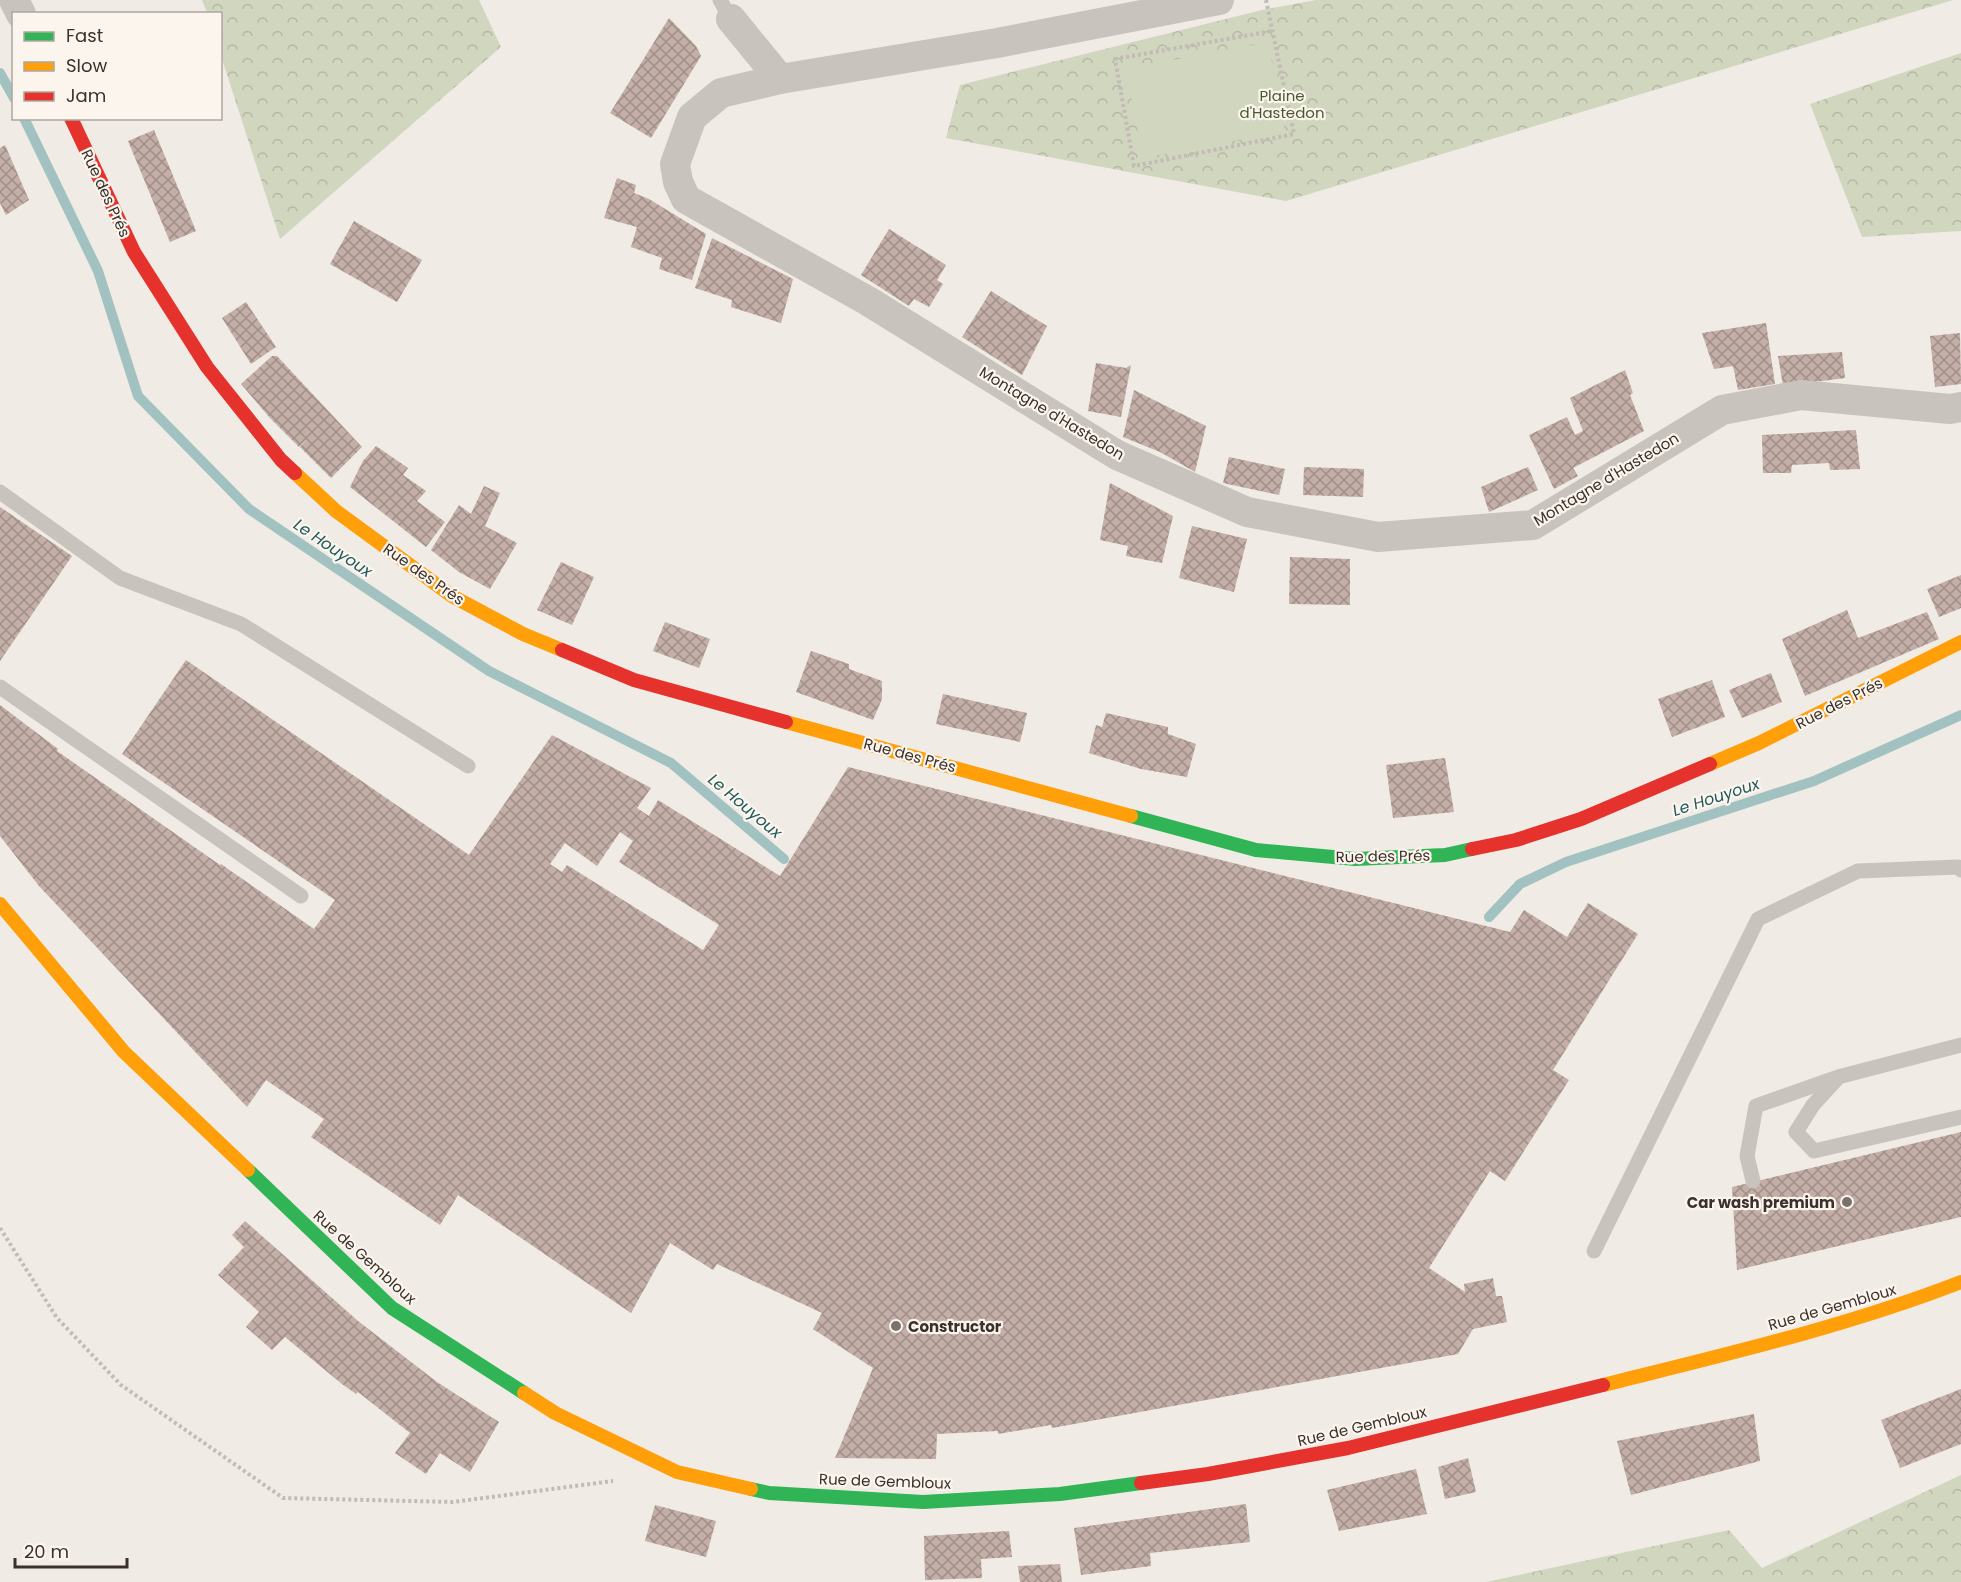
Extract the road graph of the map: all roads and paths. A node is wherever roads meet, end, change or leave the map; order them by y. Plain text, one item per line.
1 (1219, 0) edge
2 (1266, 0) edge
3 (726, 10) edge
4 (1272, 31) junction
5 (780, 79) junction
6 (72, 120) edge
7 (1961, 408) edge
8 (0, 492) edge
9 (1961, 642) edge
10 (0, 687) edge
11 (468, 766) dead end
12 (1961, 870) edge
13 (301, 896) dead end
14 (0, 904) edge
15 (1961, 1045) edge
16 (1838, 1077) junction
17 (1961, 1117) edge
18 (1753, 1181) dead end
19 (0, 1228) edge
20 (1594, 1251) dead end
21 (1961, 1282) edge
22 (620, 1480) dead end

1 - 5 street, Montagne d'Hastedon
2 - 4 path
3 - 5 street
4 - 4 path
5 - 7 street, Montagne d'Hastedon
6 - 9 street, Rue des Prés
8 - 11 lane
10 - 13 lane
12 - 20 lane
14 - 21 street, Rue de Gembloux
15 - 16 lane
16 - 17 lane
16 - 18 lane
19 - 22 path

